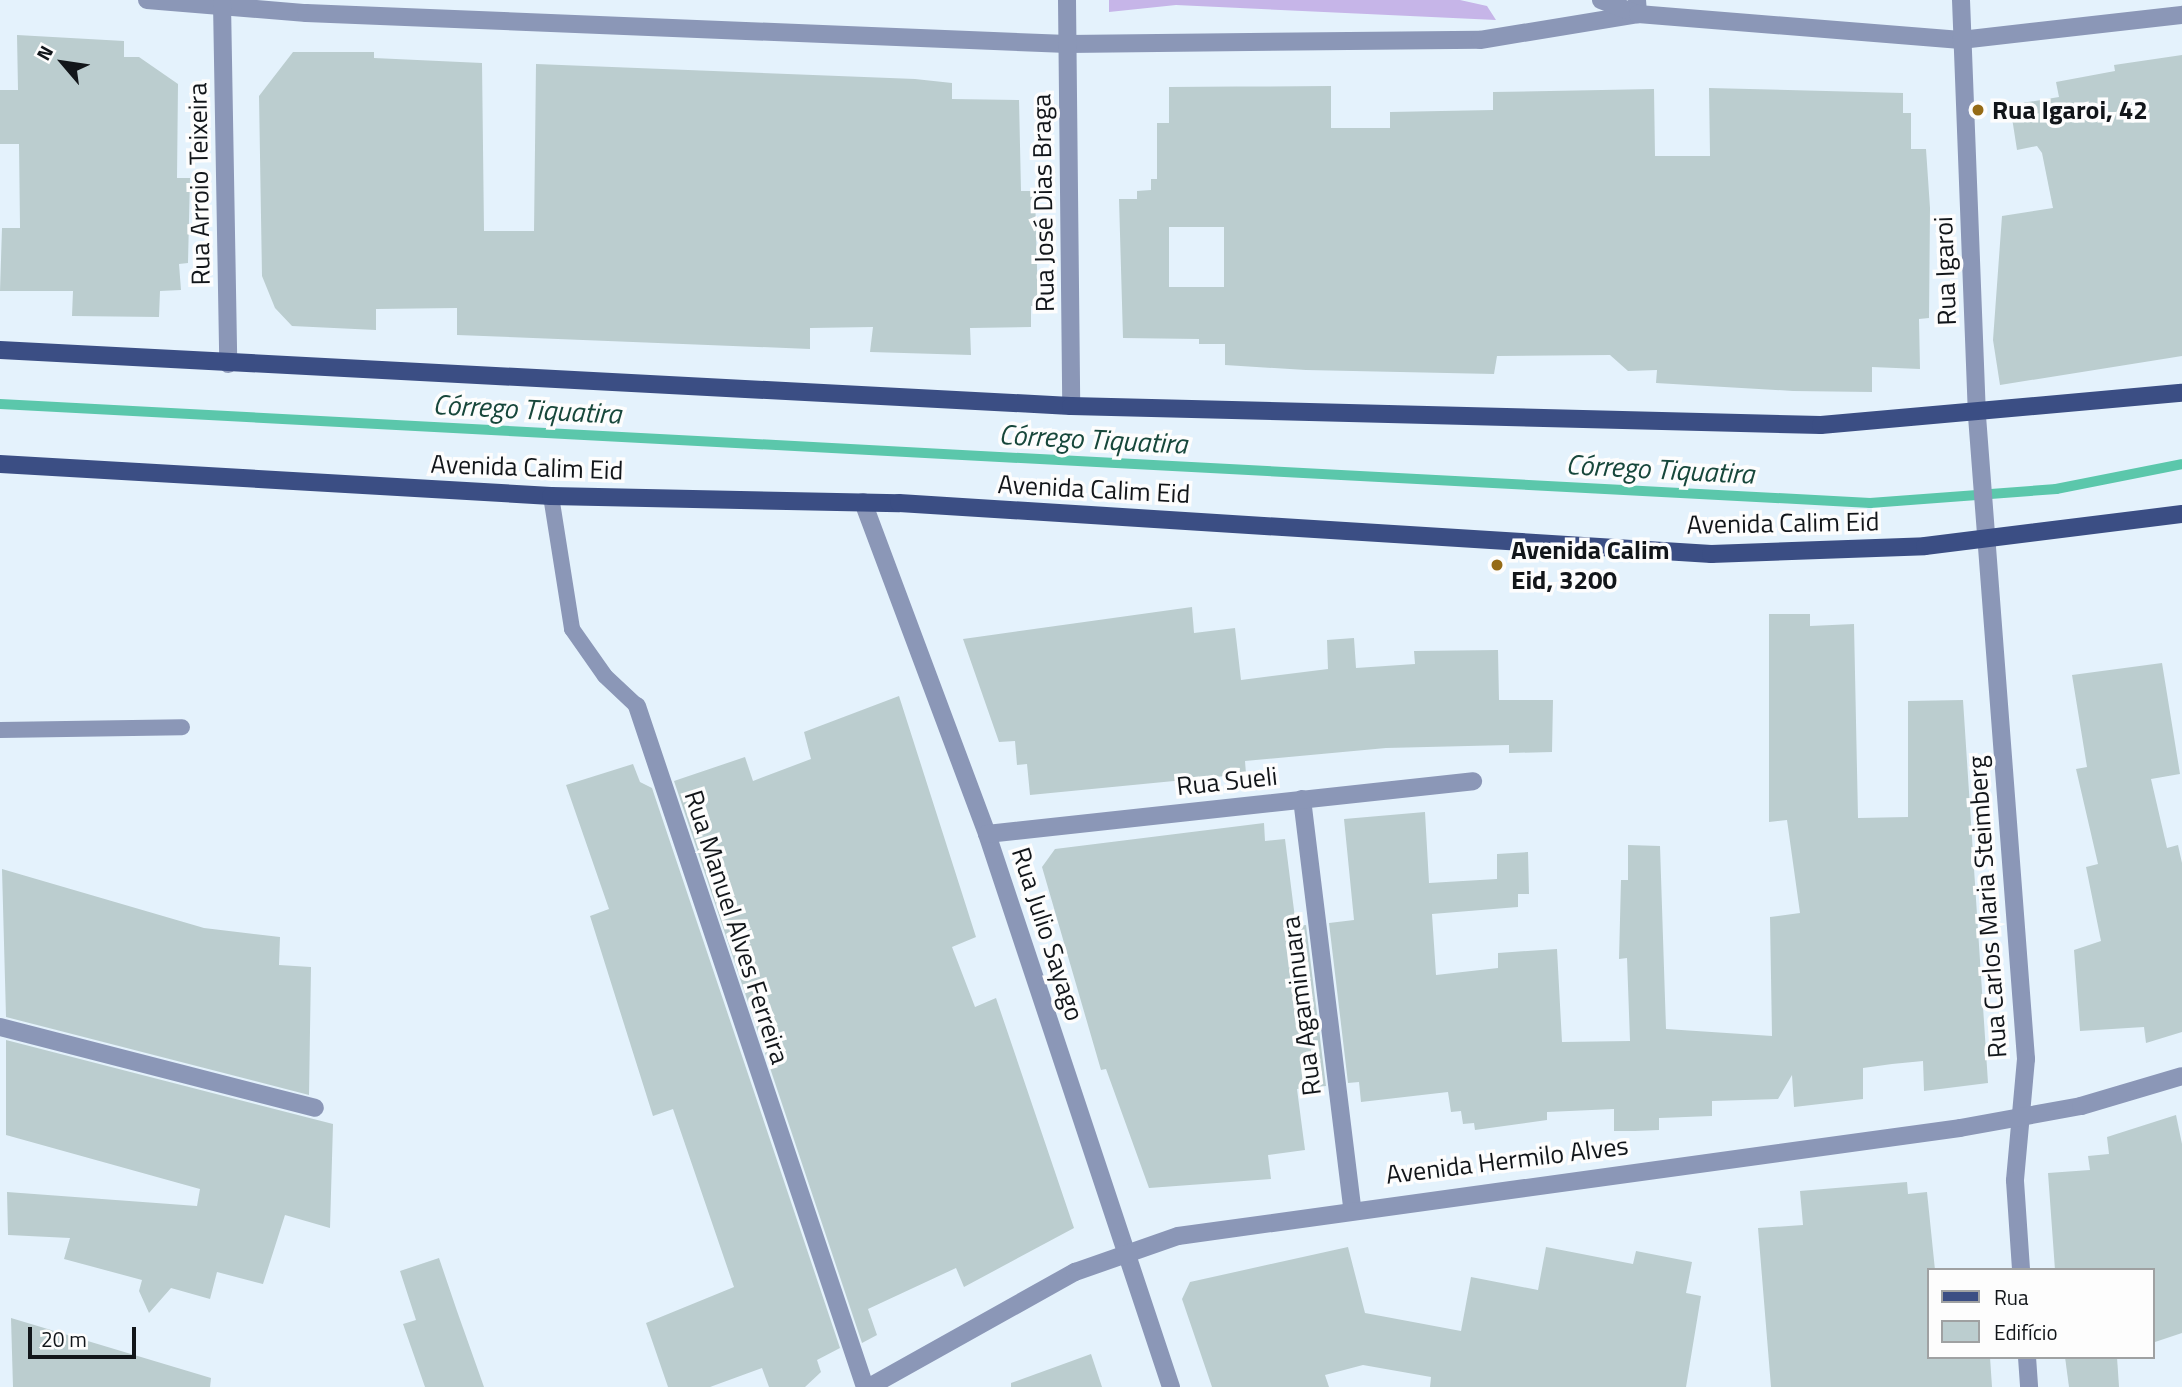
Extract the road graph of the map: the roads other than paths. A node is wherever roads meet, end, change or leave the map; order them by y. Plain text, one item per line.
1 (146, 0) edge
2 (168, 0) edge
3 (1067, 0) edge
4 (1601, 0) edge
5 (1961, 0) edge
6 (222, 4) junction
7 (288, 5) edge
8 (1637, 7) edge
9 (2182, 15) edge
10 (1961, 40) junction
11 (1067, 44) junction
12 (0, 350) edge
13 (228, 364) junction
14 (2182, 393) edge
15 (1071, 406) junction
16 (1977, 416) junction
17 (0, 464) edge
18 (551, 496) junction
19 (863, 502) junction
20 (2182, 514) edge
21 (1987, 540) junction
22 (637, 706) joint
23 (182, 726) dead end
24 (0, 730) edge
25 (1472, 782) dead end
26 (1302, 799) junction
27 (987, 834) junction
28 (0, 1027) edge
29 (2182, 1076) edge
30 (315, 1108) dead end
31 (2021, 1118) junction
32 (1352, 1207) junction
33 (1126, 1250) junction
34 (2021, 1268) edge
35 (2027, 1359) edge
36 (867, 1387) edge
37 (1171, 1387) edge
38 (2029, 1387) edge

1 - 2 street
2 - 6 street
3 - 11 street, Rua José Dias Braga
4 - 8 street
5 - 10 street, Rua Igaroi
6 - 7 street
6 - 13 street, Rua Arroio Teixeira
7 - 11 street
8 - 10 street
8 - 11 street
9 - 10 street
10 - 16 street, Rua Igaroi
11 - 15 street, Rua José Dias Braga
12 - 13 main road
13 - 15 main road
14 - 16 main road
15 - 16 main road
16 - 21 street, Rua Igaroi
17 - 18 main road, Avenida Calim Eid
18 - 19 main road, Avenida Calim Eid
18 - 22 lane, Rua Manuel Alves Ferreira
19 - 21 main road, Avenida Calim Eid
19 - 27 street, Rua Julio Sayago
20 - 21 main road, Avenida Calim Eid
21 - 31 street, Rua Carlos Maria Steimberg
22 - 36 street, Rua Manuel Alves Ferreira
23 - 24 lane
25 - 26 street, Rua Sueli
26 - 27 street, Rua Sueli
26 - 32 street, Rua Agaminuara
27 - 33 street, Rua Julio Sayago
28 - 30 street
29 - 31 street, Avenida Hermilo Alves
31 - 32 street, Avenida Hermilo Alves
31 - 34 street, Rua Carlos Maria Steimberg
32 - 33 street, Avenida Hermilo Alves
33 - 36 street, Avenida Hermilo Alves
33 - 37 street, Rua Julio Sayago
35 - 38 street

